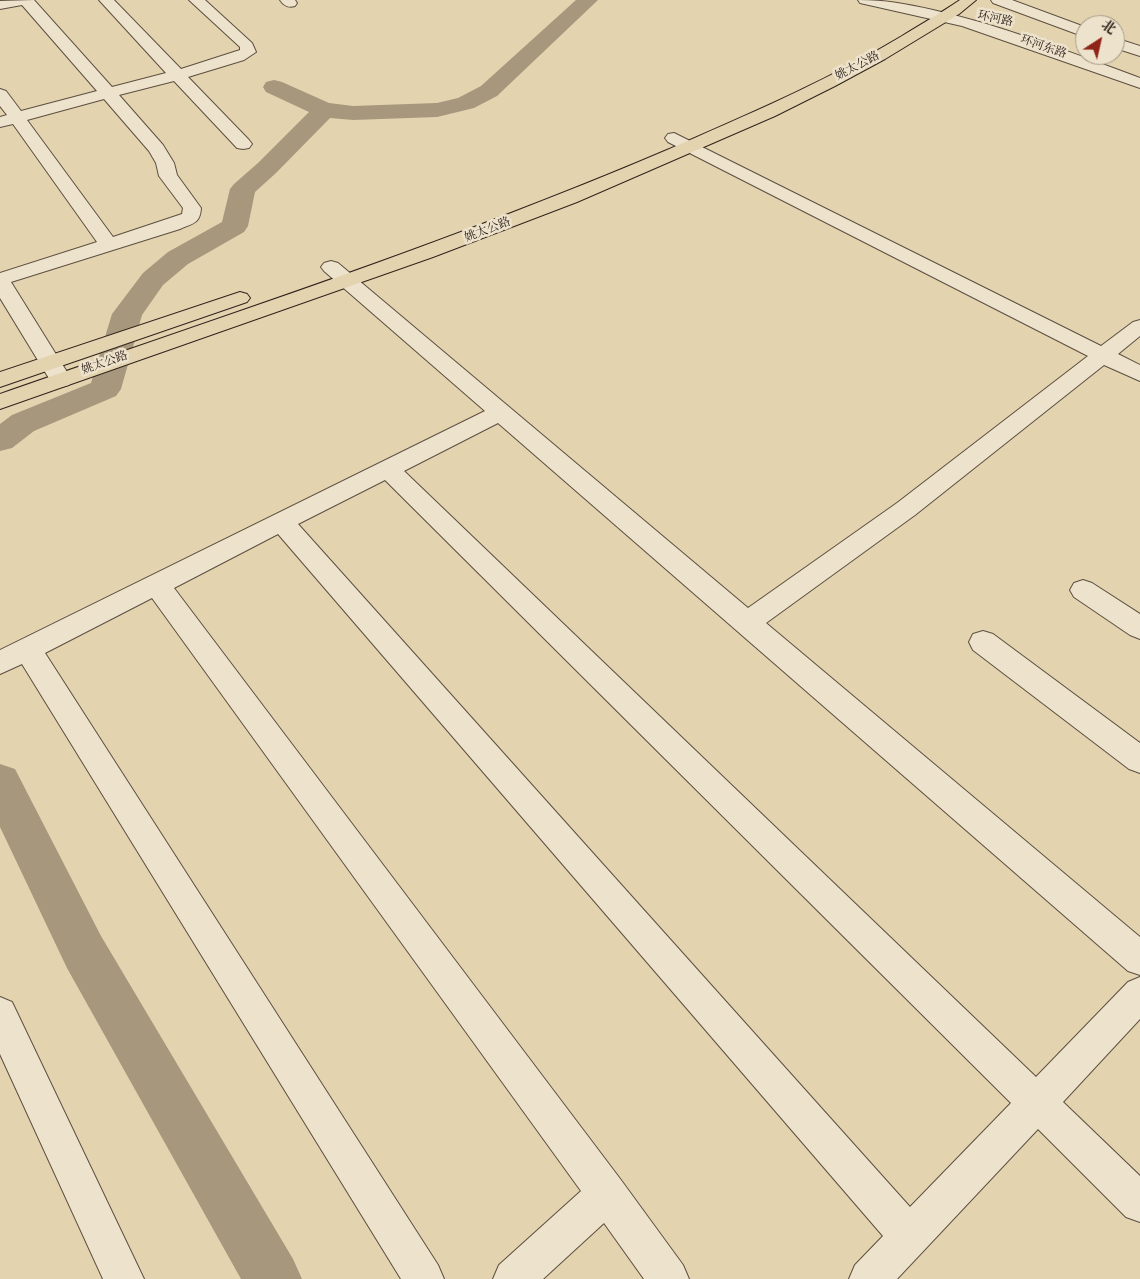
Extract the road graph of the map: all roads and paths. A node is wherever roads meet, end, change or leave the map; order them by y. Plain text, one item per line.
1 (25, 0) edge
2 (106, 0) edge
3 (196, 0) edge
4 (865, 0) edge
5 (902, 0) edge
6 (969, 0) edge
7 (998, 0) edge
8 (0, 5) edge
9 (941, 9) edge
10 (1075, 28) edge
11 (1075, 45) edge
12 (1125, 46) edge
13 (1140, 51) edge
14 (1125, 62) edge
15 (1140, 67) edge
16 (179, 74) junction
17 (1140, 83) edge
18 (108, 93) junction
19 (0, 94) edge
20 (8, 119) edge
21 (674, 138) junction
22 (243, 144) dead end
23 (692, 147) junction
24 (583, 174) dead end
25 (109, 246) junction
26 (335, 270) junction
27 (0, 280) edge
28 (256, 292) dead end
29 (1140, 326) edge
30 (1103, 355) junction
31 (56, 371) junction
32 (1140, 374) edge
33 (0, 380) edge
34 (0, 402) edge
35 (501, 412) junction
36 (388, 469) junction
37 (282, 522) junction
38 (157, 585) junction
39 (1083, 590) dead end
40 (747, 623) junction
41 (1140, 628) edge
42 (983, 642) dead end
43 (14, 657) edge
44 (1140, 760) edge
45 (1140, 959) edge
46 (1140, 994) edge
47 (0, 1014) edge
48 (1037, 1102) junction
49 (607, 1194) junction
50 (1140, 1203) edge
51 (909, 1236) junction
52 (124, 1279) edge
53 (424, 1279) edge
54 (513, 1279) edge
55 (669, 1279) edge
56 (869, 1279) edge

1 - 8 street
1 - 18 street
2 - 16 street
3 - 16 street
4 - 9 street, 环河路
5 - 9 street, 环河路
6 - 9 main road
7 - 10 street
9 - 11 street, 环河路
9 - 17 street, 环河东路
9 - 21 main road, 姚太公路
9 - 23 main road, 姚太公路
12 - 13 street
14 - 15 street
16 - 18 street
16 - 22 street
18 - 20 street
18 - 25 street
19 - 20 street
20 - 25 street
21 - 23 street
21 - 24 main road, 姚太公路
23 - 26 main road, 姚太公路
23 - 30 street
25 - 27 street
26 - 31 main road, 姚太公路
26 - 35 street
27 - 31 street
28 - 31 main road, 姚太公路
29 - 30 street
30 - 32 street
30 - 40 street
31 - 33 main road, 姚太公路
31 - 34 main road, 姚太公路
35 - 36 street
35 - 40 street
36 - 37 street
36 - 48 street
37 - 38 street
37 - 51 street
38 - 43 street
38 - 49 street
39 - 41 street
40 - 45 street
42 - 44 street
43 - 53 street
46 - 48 street
47 - 52 street
48 - 50 street
48 - 51 street
49 - 54 street
49 - 55 street
51 - 56 street

